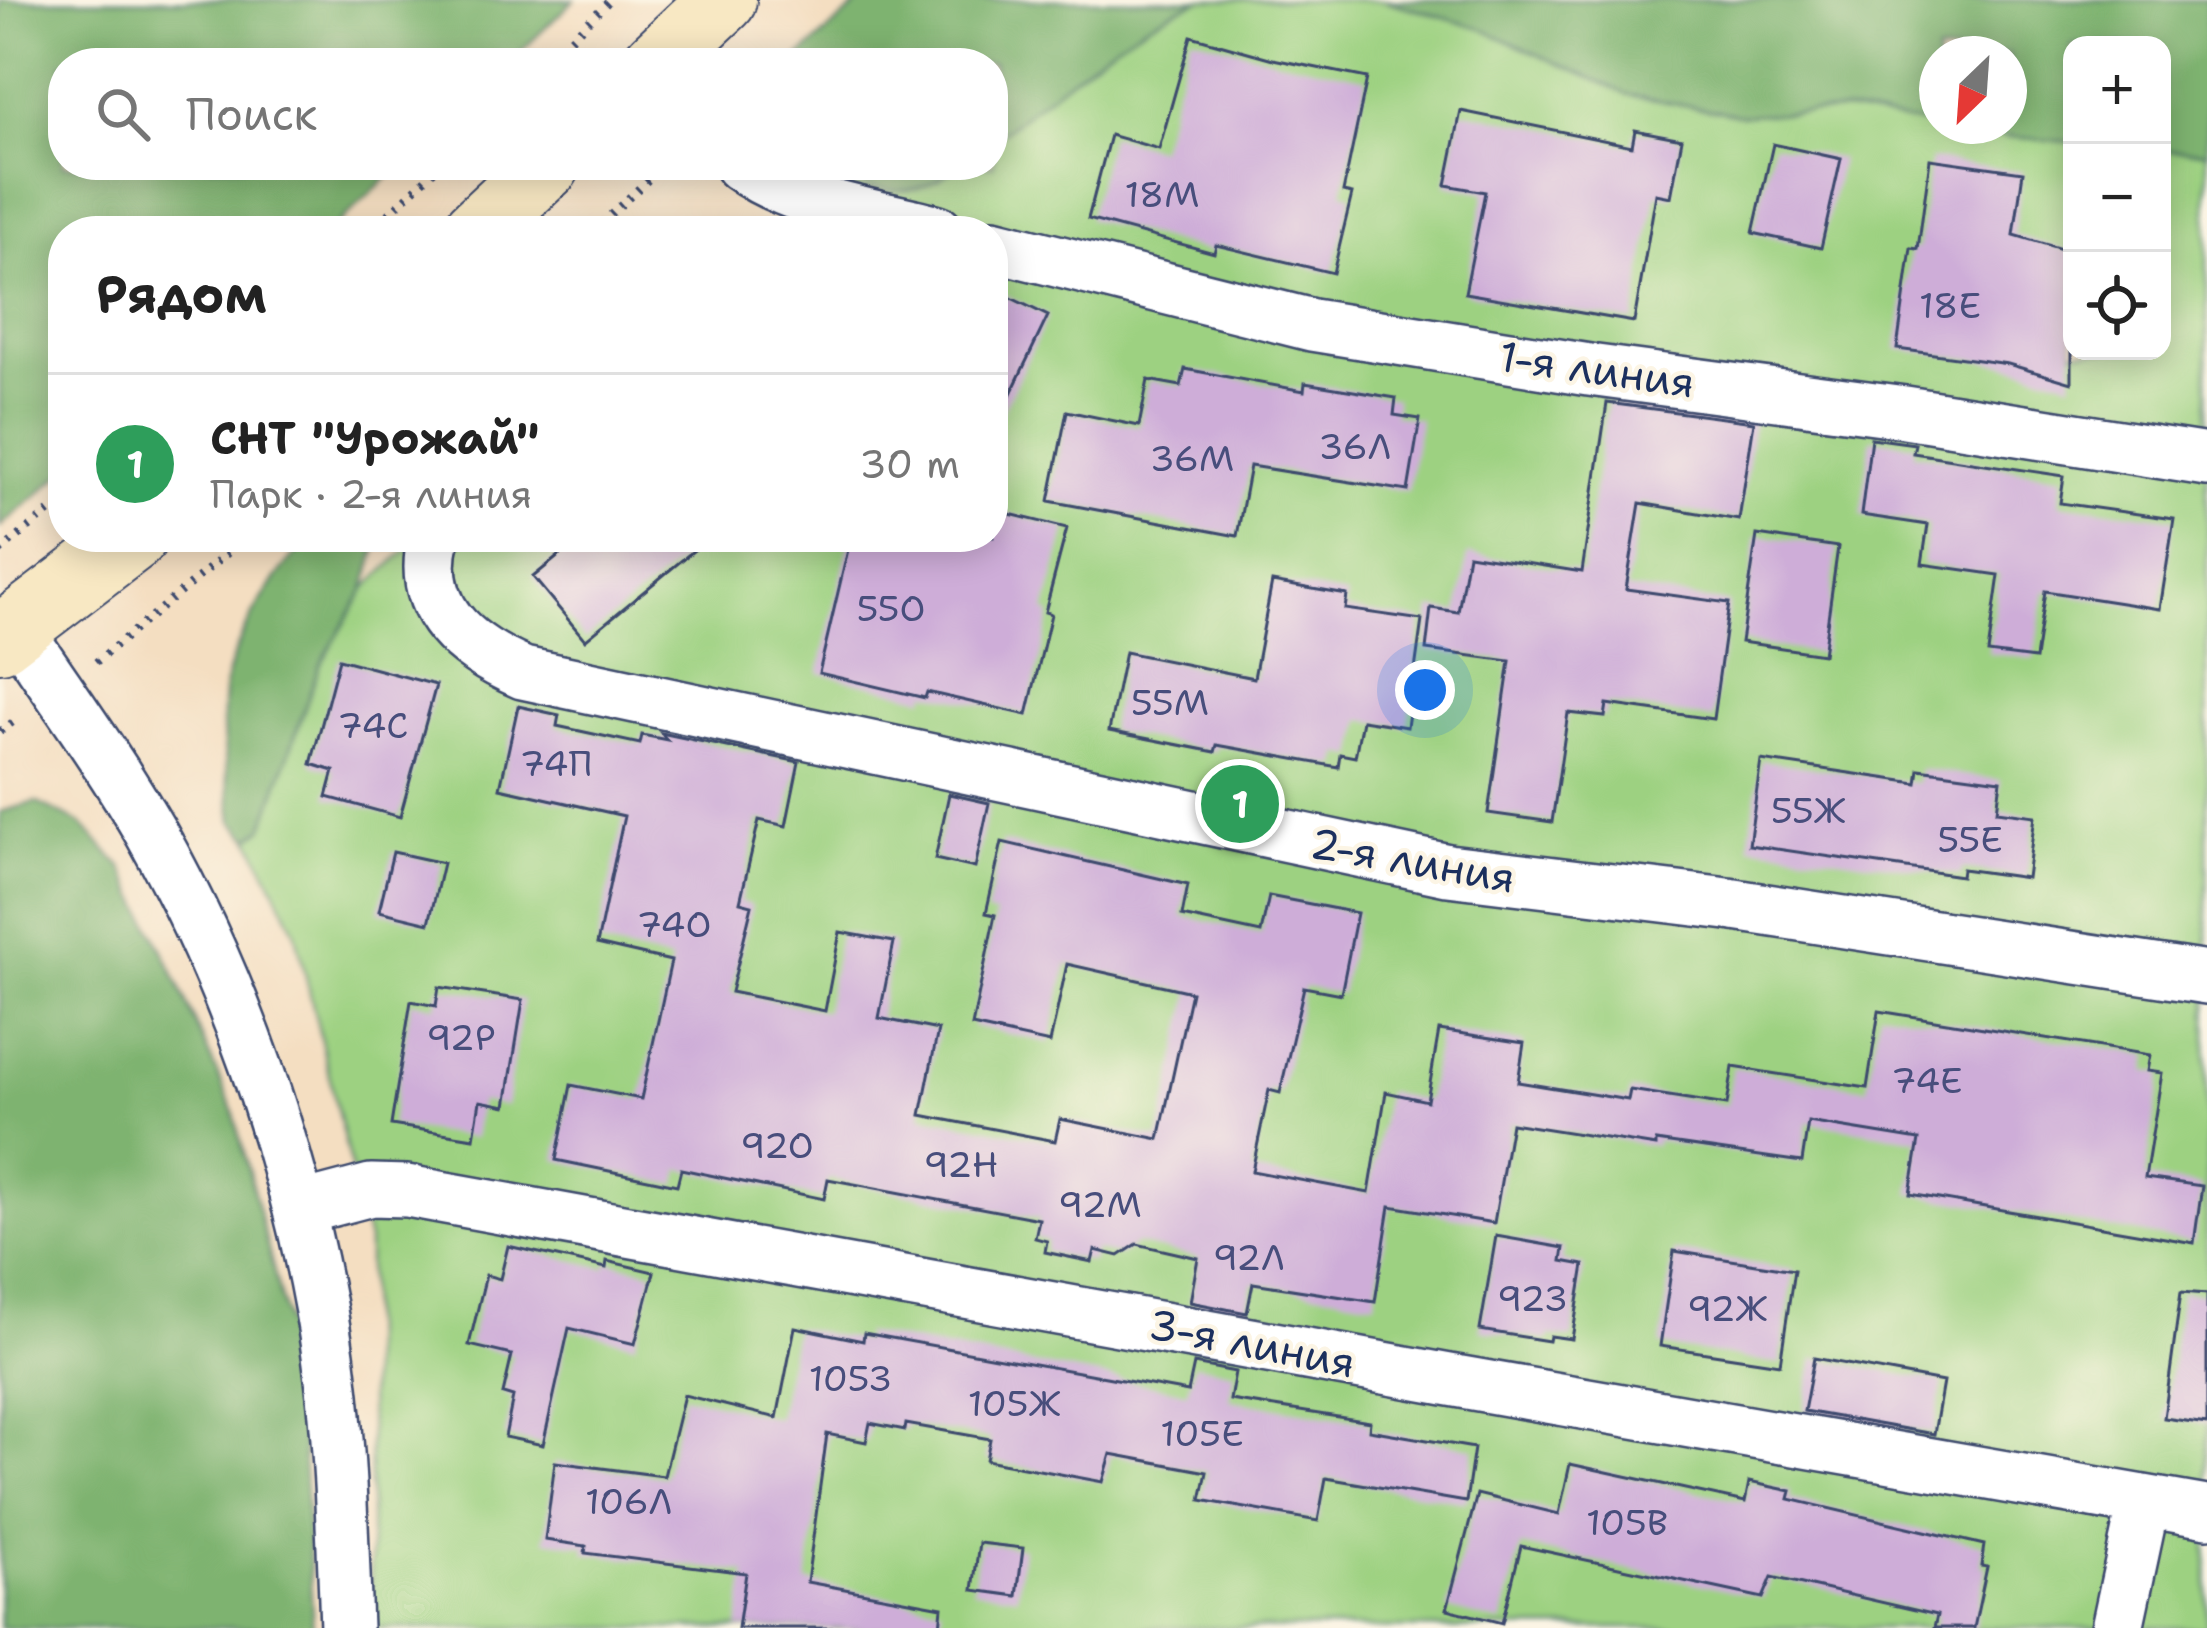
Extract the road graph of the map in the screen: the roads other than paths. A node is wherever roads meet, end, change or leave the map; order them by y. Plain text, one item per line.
1 (723, 0) edge
2 (672, 48) edge
3 (766, 180) edge
4 (879, 216) edge
5 (1008, 249) edge
6 (2207, 460) edge
7 (115, 552) edge
8 (430, 552) edge
9 (8, 634) edge
10 (2207, 978) edge
11 (299, 1209) junction
12 (2144, 1502) junction
13 (2207, 1512) edge
14 (346, 1628) edge
15 (2117, 1628) edge

1 - 2 main road
3 - 4 street
5 - 6 street, 1-я линия
7 - 9 main road
8 - 10 street, 2-я линия
9 - 11 street
11 - 12 street, 3-я линия
11 - 14 street
12 - 13 street, 3-я линия
12 - 15 street

